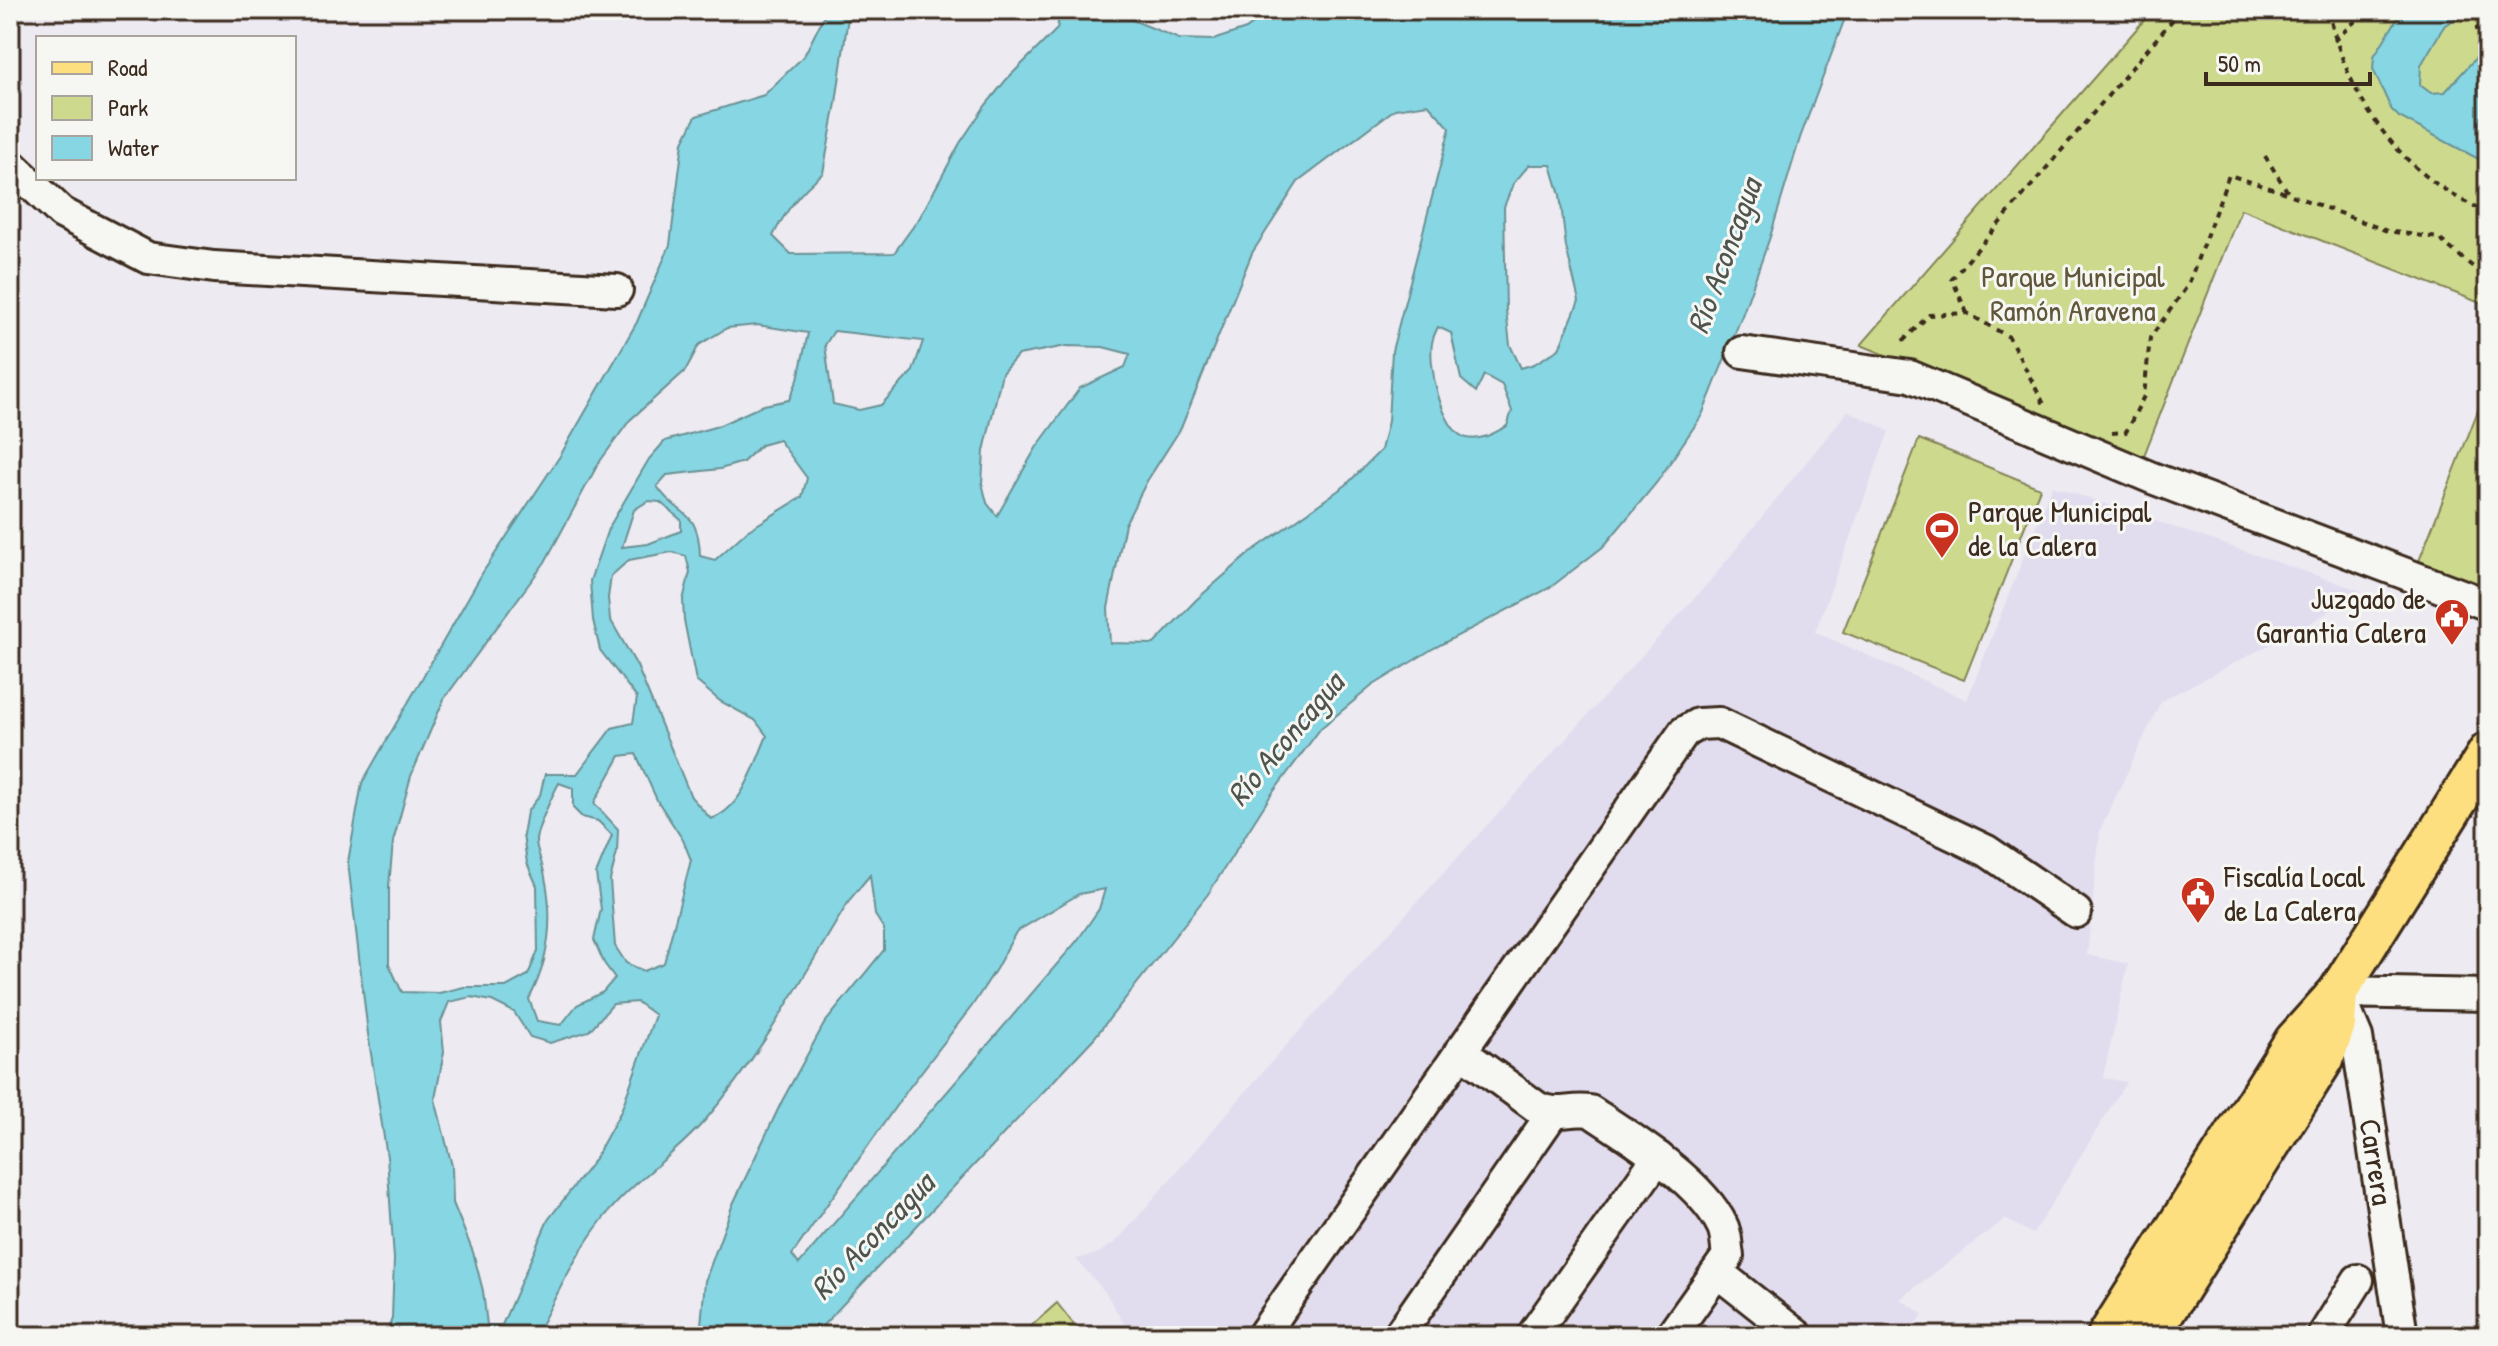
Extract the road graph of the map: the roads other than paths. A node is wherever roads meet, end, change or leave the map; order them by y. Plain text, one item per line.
1 (10, 164) edge
2 (617, 290) dead end
3 (1742, 352) dead end
4 (2488, 605) edge
5 (2488, 752) edge
6 (2076, 912) dead end
7 (2338, 992) junction
8 (2488, 995) edge
9 (1460, 1051) junction
10 (1552, 1114) junction
11 (1658, 1157) junction
12 (1717, 1272) junction
13 (2358, 1280) dead end
14 (1262, 1336) edge
15 (1398, 1336) edge
16 (1532, 1336) edge
17 (1671, 1336) edge
18 (1798, 1336) edge
19 (2107, 1336) edge
20 (2150, 1336) edge
21 (2323, 1336) edge
22 (2402, 1336) edge

1 - 2 street
3 - 4 street
5 - 7 main road
6 - 9 street
7 - 8 street
7 - 19 main road
7 - 20 main road
7 - 22 street, Carrera
9 - 10 street
9 - 14 street
10 - 11 street
10 - 15 street
11 - 12 street
11 - 16 street
12 - 17 street
12 - 18 street
13 - 21 street

